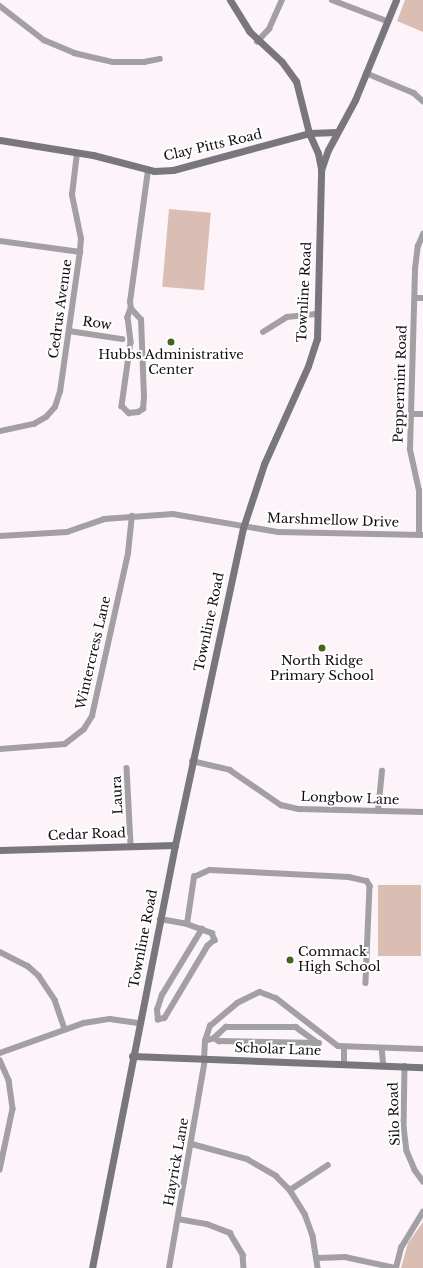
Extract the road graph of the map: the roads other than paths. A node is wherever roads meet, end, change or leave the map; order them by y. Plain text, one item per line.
1 (230, 0) edge
2 (282, 0) edge
3 (332, 0) edge
4 (396, 0) edge
5 (0, 6) edge
6 (387, 21) junction
7 (257, 42) junction
8 (160, 59) dead end
9 (366, 73) junction
10 (423, 101) edge
11 (337, 132) junction
12 (309, 133) junction
13 (0, 140) edge
14 (77, 152) junction
15 (148, 170) junction
16 (321, 170) junction
17 (423, 234) edge
18 (0, 241) edge
19 (80, 252) junction
20 (415, 298) junction
21 (423, 298) edge
22 (131, 309) junction
23 (318, 314) junction
24 (69, 331) junction
25 (263, 332) dead end
26 (122, 339) dead end
27 (411, 414) junction
28 (423, 414) edge
29 (0, 431) edge
30 (132, 516) junction
31 (243, 528) junction
32 (421, 535) edge
33 (0, 536) edge
34 (0, 749) edge
35 (192, 761) junction
36 (128, 768) dead end
37 (382, 771) dead end
38 (378, 811) junction
39 (423, 812) edge
40 (131, 845) junction
41 (175, 845) junction
42 (0, 850) edge
43 (160, 919) junction
44 (187, 924) junction
45 (202, 929) junction
46 (0, 952) edge
47 (366, 983) dead end
48 (140, 1023) junction
49 (65, 1029) junction
50 (214, 1038) junction
51 (327, 1039) junction
52 (205, 1041) junction
53 (318, 1043) junction
54 (344, 1047) junction
55 (382, 1048) junction
56 (423, 1049) edge
57 (0, 1053) edge
58 (132, 1056) junction
59 (0, 1060) edge
60 (204, 1060) junction
61 (344, 1064) junction
62 (384, 1066) junction
63 (406, 1066) junction
64 (423, 1067) edge
65 (192, 1144) junction
66 (328, 1165) dead end
67 (0, 1170) edge
68 (423, 1181) edge
69 (290, 1190) junction
70 (423, 1212) edge
71 (178, 1219) junction
72 (318, 1258) junction
73 (92, 1268) edge
74 (169, 1268) edge
75 (244, 1268) edge
76 (318, 1268) edge
77 (396, 1268) edge

1 - 7 main road
2 - 7 street
3 - 6 street
4 - 6 main road, Townline Road
5 - 8 street
6 - 9 main road, Townline Road
7 - 12 main road
9 - 10 street
9 - 11 main road, Townline Road
11 - 12 main road, Clay Pitts Road
11 - 16 main road, Townline Road
12 - 15 main road, Clay Pitts Road
12 - 16 main road
13 - 14 main road, Clay Pitts Road
14 - 15 main road, Clay Pitts Road
14 - 19 street, Cedrus Avenue
15 - 22 street
16 - 23 main road, Townline Road
17 - 20 street, Peppermint Road
18 - 19 street
19 - 24 street, Cedrus Avenue
20 - 21 street
20 - 27 street, Peppermint Road
22 - 22 street
23 - 25 street
23 - 31 main road, Townline Road
24 - 26 street, Row
24 - 29 street, Cedrus Avenue
27 - 28 street
27 - 32 street, Peppermint Road
30 - 31 street, Marshmellow Drive
30 - 33 street, Marshmellow Drive
30 - 34 street, Wintercress Lane
31 - 32 street, Marshmellow Drive
31 - 35 main road, Townline Road
35 - 38 street, Longbow Lane
35 - 41 main road, Townline Road
36 - 40 street, Laura
37 - 38 street
38 - 39 street, Longbow Lane
40 - 41 main road, Cedar Road
40 - 42 main road, Cedar Road
41 - 43 main road, Townline Road
43 - 44 street
43 - 48 main road, Townline Road
44 - 45 street
44 - 47 street
45 - 45 street
46 - 49 street
48 - 49 street
48 - 58 main road, Townline Road
49 - 57 street
50 - 52 street
50 - 53 street
50 - 53 street
51 - 52 street
51 - 53 street
51 - 54 street
52 - 60 street, Hayrick Lane
54 - 55 street
54 - 61 street
55 - 56 street
55 - 62 street
58 - 60 main road, Scholar Lane
58 - 73 main road, Townline Road
59 - 67 street
60 - 61 main road, Scholar Lane
60 - 65 street, Hayrick Lane
61 - 62 main road, Scholar Lane
62 - 63 main road, Scholar Lane
63 - 64 main road, Scholar Lane
63 - 68 street, Silo Road
65 - 69 street
65 - 71 street, Hayrick Lane
66 - 69 street
69 - 72 street
70 - 77 street
71 - 74 street, Hayrick Lane
71 - 75 street
72 - 76 street
72 - 77 street

